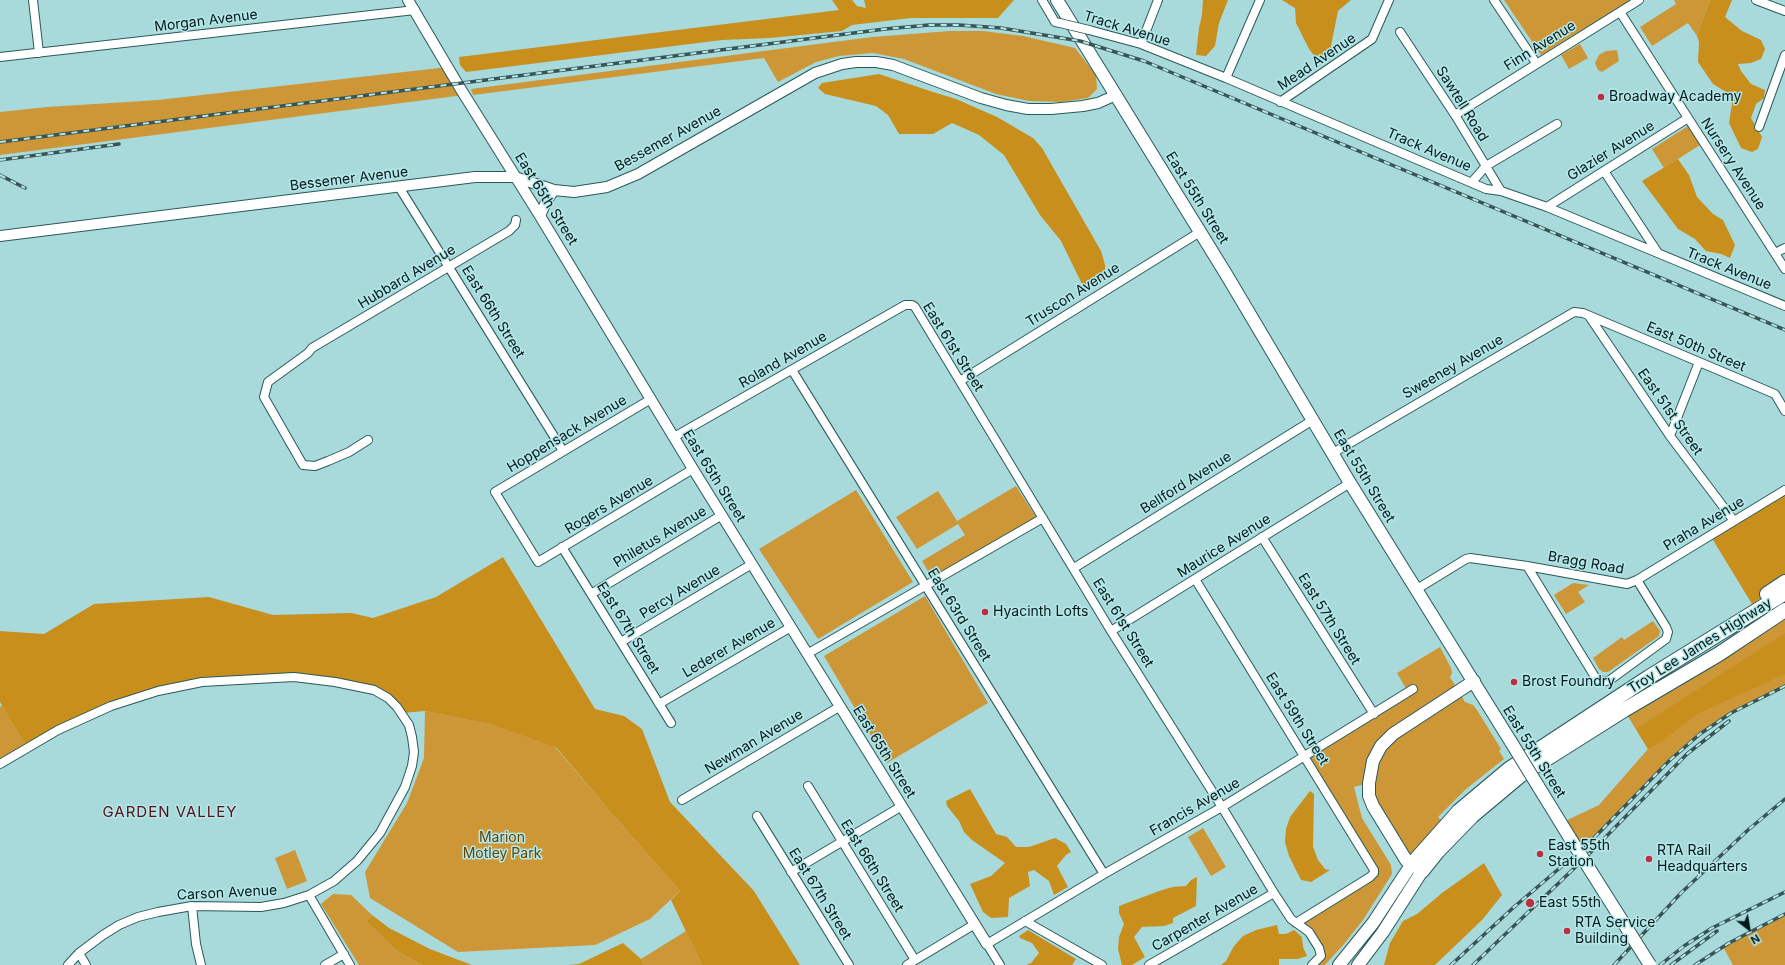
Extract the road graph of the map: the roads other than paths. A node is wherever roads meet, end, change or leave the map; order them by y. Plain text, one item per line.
1 (33, 0) edge
2 (408, 0) edge
3 (1042, 0) edge
4 (1057, 0) edge
5 (1158, 0) edge
6 (1260, 0) edge
7 (1390, 0) edge
8 (1494, 0) edge
9 (1639, 0) edge
10 (1756, 0) edge
11 (415, 10) junction
12 (1785, 11) edge
13 (1620, 12) junction
14 (1400, 32) dead end
15 (1141, 44) junction
16 (40, 53) junction
17 (1785, 55) edge
18 (0, 57) edge
19 (1536, 63) junction
20 (1226, 78) junction
21 (1116, 95) junction
22 (1280, 102) junction
23 (1455, 114) junction
24 (1688, 118) junction
25 (1557, 124) dead end
26 (1759, 127) dead end
27 (1486, 166) junction
28 (1604, 171) junction
29 (515, 177) junction
30 (1472, 182) junction
31 (400, 187) junction
32 (554, 190) junction
33 (1501, 191) junction
34 (1547, 207) junction
35 (540, 216) junction
36 (516, 220) dead end
37 (1200, 232) junction
38 (0, 236) edge
39 (1785, 248) edge
40 (1775, 253) junction
41 (1659, 254) junction
42 (450, 267) junction
43 (1785, 269) edge
44 (905, 305) joint
45 (1785, 306) edge
46 (1588, 315) junction
47 (1699, 362) junction
48 (792, 370) junction
49 (960, 381) junction
50 (651, 399) junction
51 (1785, 412) edge
52 (1313, 420) junction
53 (1670, 436) junction
54 (674, 437) junction
55 (368, 440) dead end
56 (563, 451) junction
57 (1333, 453) junction
58 (693, 469) junction
59 (1350, 483) junction
60 (1785, 490) edge
61 (722, 515) junction
62 (1044, 518) junction
63 (1734, 521) junction
64 (1262, 537) junction
65 (562, 548) junction
66 (538, 562) joint
67 (752, 564) junction
68 (1526, 566) junction
69 (1074, 568) junction
70 (1195, 579) junction
71 (1637, 580) junction
72 (1785, 582) edge
73 (925, 587) junction
74 (1417, 589) junction
75 (1785, 593) edge
76 (591, 594) junction
77 (1785, 610) edge
78 (1785, 617) edge
79 (791, 627) junction
80 (1112, 631) junction
81 (621, 642) junction
82 (807, 654) junction
83 (1719, 654) junction
84 (1649, 677) junction
85 (1474, 681) junction
86 (1414, 689) dead end
87 (659, 704) junction
88 (839, 707) junction
89 (1374, 714) junction
90 (671, 723) dead end
91 (1304, 756) junction
92 (0, 764) edge
93 (808, 786) dead end
94 (682, 800) dead end
95 (902, 806) junction
96 (1222, 807) junction
97 (757, 816) dead end
98 (841, 842) junction
99 (1417, 868) junction
100 (791, 872) junction
101 (1104, 874) junction
102 (1274, 893) junction
103 (309, 895) junction
104 (192, 906) junction
105 (1025, 921) junction
106 (1296, 923) junction
107 (975, 924) junction
108 (987, 944) junction
109 (79, 953) junction
110 (344, 954) junction
111 (915, 960) junction
112 (68, 965) edge
113 (86, 965) edge
114 (201, 965) edge
115 (325, 965) edge
116 (350, 965) edge
117 (849, 965) edge
118 (907, 965) edge
119 (1000, 965) edge
120 (1102, 965) edge
121 (1149, 965) edge
122 (1312, 965) edge
123 (1339, 965) edge
124 (1358, 965) edge
125 (1650, 965) edge

1 - 16 street
2 - 11 street, East 65th Street
3 - 15 street, Track Avenue, bridge
4 - 21 main road, East 55th Street
5 - 15 street
6 - 20 street
7 - 22 street, Mead Avenue
8 - 19 street
9 - 13 street, Finn Avenue
10 - 12 street
11 - 16 street, Morgan Avenue
11 - 29 street, East 65th Street
13 - 19 street, Finn Avenue
13 - 24 street, Nursery Avenue
14 - 23 street, Sawtell Road
15 - 20 street, Track Avenue
16 - 18 street, Morgan Avenue
17 - 26 street
19 - 23 street, Finn Avenue
20 - 22 street, Track Avenue
21 - 32 street, Bessemer Avenue
21 - 37 main road, East 55th Street
22 - 30 street, Track Avenue
23 - 27 street, Sawtell Road
24 - 28 street, Glazier Avenue
24 - 40 street, Nursery Avenue
25 - 27 street
27 - 30 street
27 - 33 street, Sawtell Road
28 - 34 street, Glazier Avenue
28 - 41 street
29 - 31 street, Bessemer Avenue
29 - 32 street, Bessemer Avenue
29 - 35 street, East 65th Street
30 - 33 street, Track Avenue
31 - 38 street, Bessemer Avenue
31 - 42 street, East 66th Street
32 - 35 street
33 - 34 street, Track Avenue
34 - 41 street, Track Avenue
35 - 50 street, East 65th Street
36 - 42 street, Hubbard Avenue
37 - 49 street, Truscon Avenue
37 - 52 main road, East 55th Street
39 - 40 street
40 - 43 street, Nursery Avenue
41 - 45 street, Track Avenue
42 - 55 street, Hubbard Avenue
42 - 56 street, East 66th Street
44 - 48 street, Roland Avenue
44 - 49 street, East 61st Street
46 - 47 street, East 50th Street
46 - 53 street, East 51st Street
46 - 57 street, Sweeney Avenue
47 - 51 street, East 50th Street
47 - 53 street
48 - 54 street, Roland Avenue
48 - 73 street, East 63rd Street
49 - 62 street, East 61st Street
50 - 54 street, East 65th Street
50 - 56 street, Hoppensack Avenue
52 - 57 main road, East 55th Street
52 - 69 street, Bellford Avenue
53 - 63 street, East 51st Street
54 - 58 street, East 65th Street
56 - 66 street, Hoppensack Avenue
57 - 59 main road, East 55th Street
58 - 61 street, East 65th Street
58 - 65 street, Rogers Avenue
59 - 64 street, Maurice Avenue
59 - 74 main road, East 55th Street
60 - 63 street, Praha Avenue
61 - 67 street, East 65th Street
61 - 76 street, Philetus Avenue
62 - 69 street, East 61st Street
62 - 73 street
63 - 71 street, Praha Avenue
64 - 70 street, Maurice Avenue
64 - 89 street, East 57th Street
65 - 66 street, Rogers Avenue
65 - 76 street, East 67th Street
67 - 79 street, East 65th Street
67 - 81 street, Percy Avenue
68 - 71 street, Bragg Road
68 - 71 street, Bragg Road
68 - 74 street, Bragg Road
69 - 80 street, East 61st Street
70 - 80 street, Maurice Avenue
70 - 91 street, East 59th Street
72 - 84 highway
73 - 82 street
73 - 101 street, East 63rd Street
74 - 85 main road, East 55th Street
75 - 84 highway, Troy Lee James Highway
76 - 81 street, East 67th Street
77 - 83 highway, Troy Lee James Highway
78 - 83 highway
79 - 82 street, East 65th Street
79 - 87 street, Lederer Avenue
80 - 96 street, East 61st Street
81 - 87 street, East 67th Street
82 - 88 street, East 65th Street
83 - 99 highway, Troy Lee James Highway
84 - 99 highway, Troy Lee James Highway
85 - 99 main road
85 - 125 main road, East 55th Street, bridge
86 - 89 street, Francis Avenue
87 - 90 street, East 67th Street
88 - 94 street, Newman Avenue
88 - 95 street, East 65th Street
89 - 91 street, Francis Avenue
91 - 96 street, Francis Avenue
91 - 106 street, East 59th Street
92 - 103 street, Carson Avenue
93 - 98 street, East 66th Street
95 - 98 street
95 - 107 street, East 65th Street
96 - 101 street, Francis Avenue
96 - 102 street, East 61st Street
97 - 100 street, East 67th Street
98 - 100 street
98 - 111 street, East 66th Street
99 - 123 main road
99 - 124 main road
100 - 117 street, East 67th Street
101 - 105 street, Francis Avenue
102 - 106 street, East 61st Street
102 - 121 street, Carpenter Avenue
103 - 104 street, Carson Avenue
103 - 110 street
104 - 109 street, Carson Avenue
104 - 114 street
105 - 108 street, Francis Avenue
105 - 120 street
106 - 122 street, East 61st Street
107 - 108 street, East 65th Street
107 - 111 street
108 - 119 street, East 65th Street
109 - 112 street, Carson Avenue
109 - 113 street
110 - 115 street
110 - 116 street
111 - 118 street

